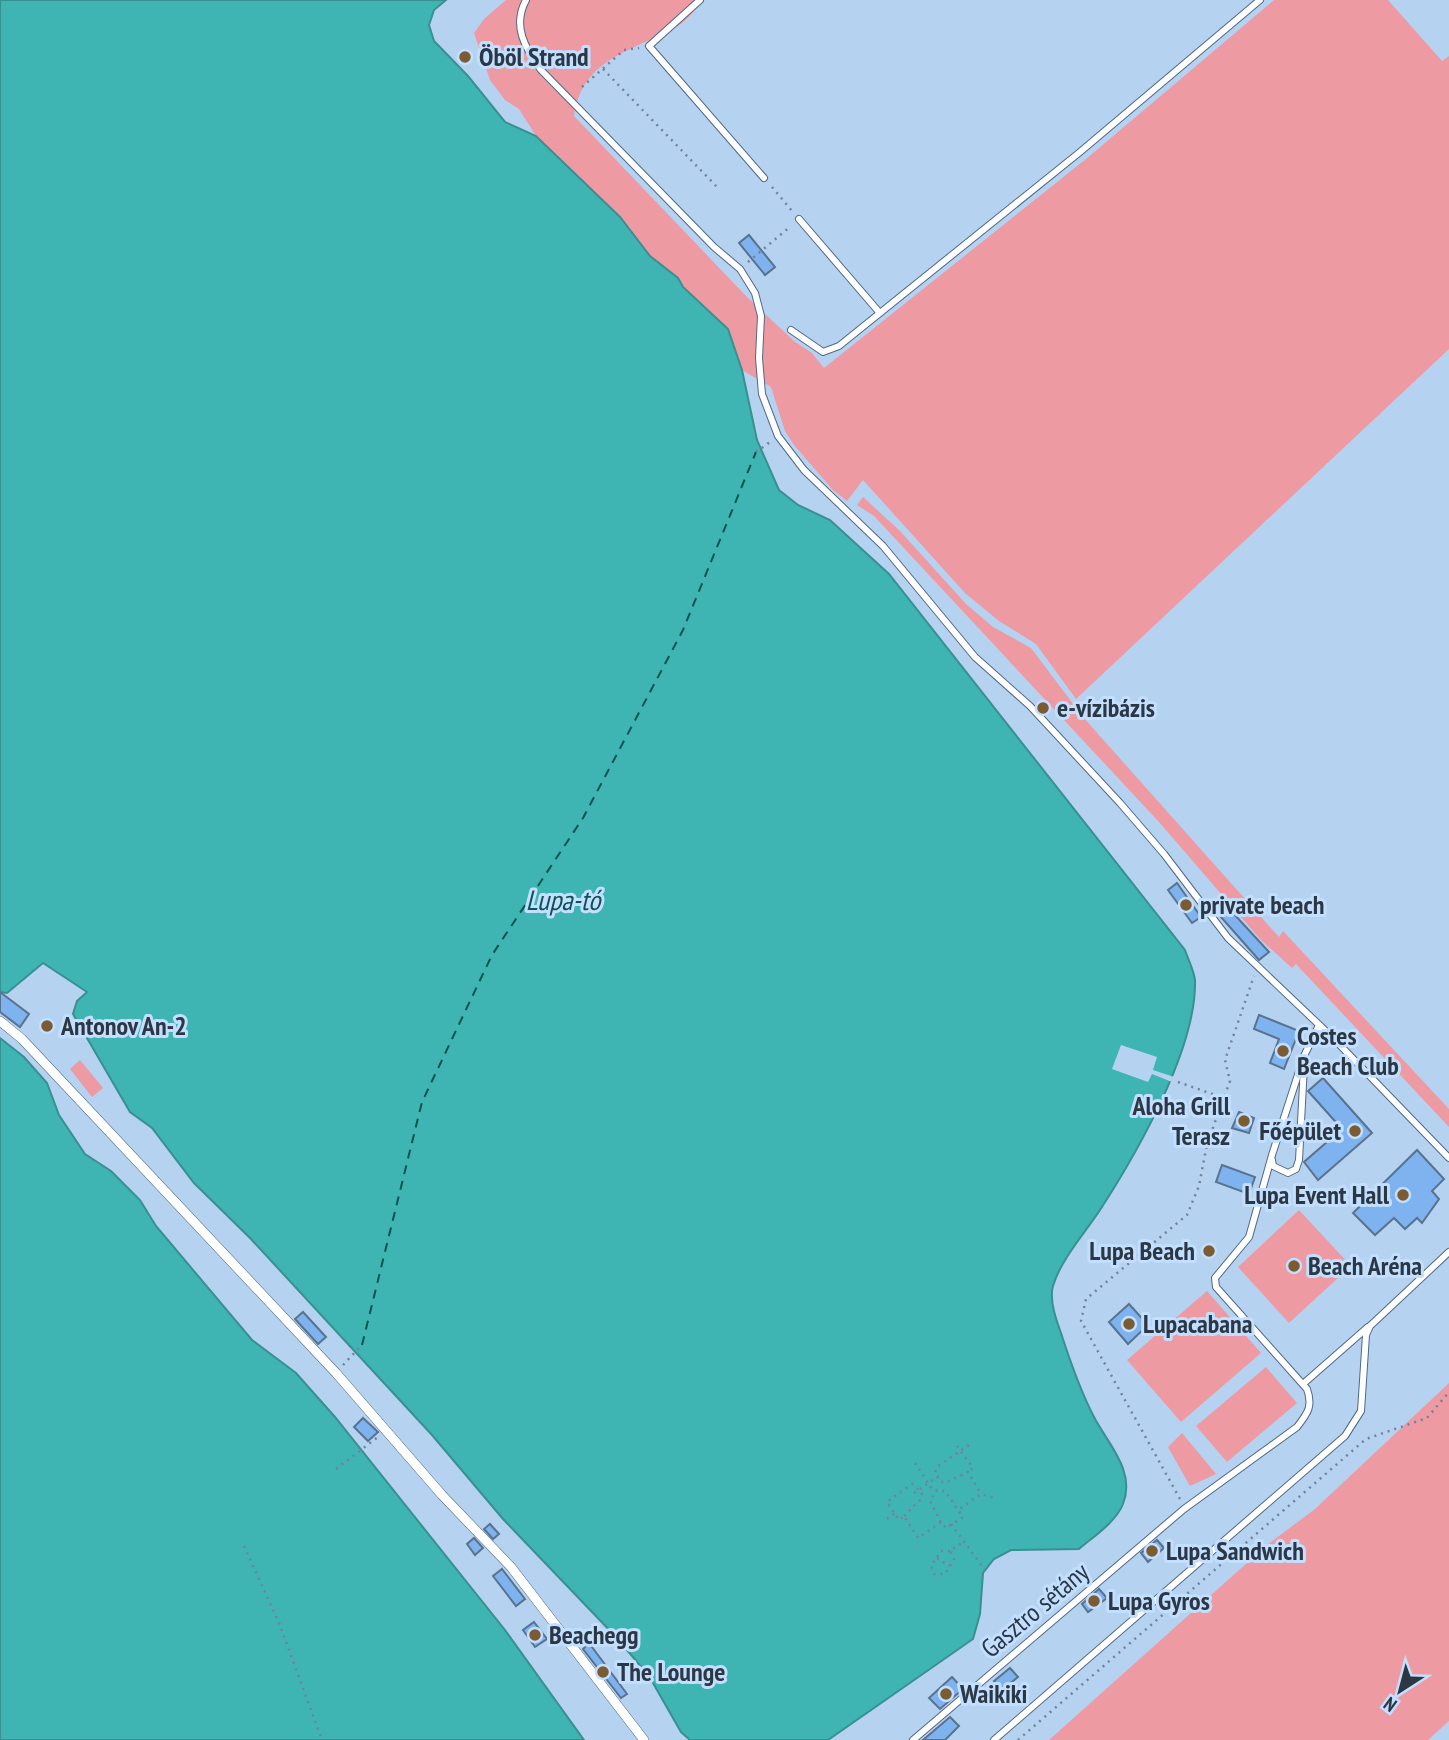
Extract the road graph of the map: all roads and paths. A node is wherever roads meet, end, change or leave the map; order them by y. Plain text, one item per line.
1 (526, 0) edge
2 (699, 0) edge
3 (1260, 0) edge
4 (649, 46) junction
5 (603, 69) junction
6 (582, 87) dead end
7 (764, 178) joint
8 (718, 188) dead end
9 (799, 219) junction
10 (740, 269) junction
11 (879, 312) junction
12 (791, 330) dead end
13 (778, 436) junction
14 (756, 452) dead end
15 (1257, 967) junction
16 (0, 1021) edge
17 (1319, 1025) junction
18 (1304, 1056) junction
19 (1178, 1082) dead end
20 (1224, 1098) junction
21 (1272, 1155) junction
22 (1449, 1158) edge
23 (1449, 1252) edge
24 (1370, 1326) junction
25 (362, 1345) dead end
26 (336, 1373) junction
27 (1303, 1384) junction
28 (1449, 1392) edge
29 (387, 1431) junction
30 (969, 1445) dead end
31 (957, 1446) dead end
32 (960, 1451) junction
33 (915, 1463) dead end
34 (335, 1469) dead end
35 (968, 1472) junction
36 (943, 1473) dead end
37 (937, 1478) junction
38 (929, 1483) junction
39 (920, 1489) junction
40 (934, 1492) junction
41 (915, 1493) dead end
42 (981, 1494) junction
43 (995, 1498) dead end
44 (1184, 1509) junction
45 (958, 1510) junction
46 (895, 1513) junction
47 (904, 1516) junction
48 (887, 1518) dead end
49 (941, 1522) junction
50 (951, 1524) junction
51 (963, 1542) junction
52 (244, 1546) dead end
53 (950, 1550) junction
54 (937, 1558) junction
55 (949, 1566) junction
56 (985, 1570) dead end
57 (322, 1740) edge
58 (644, 1740) edge
59 (913, 1740) edge
60 (994, 1740) edge
61 (1018, 1740) edge

1 - 10 lane
2 - 4 lane
3 - 11 lane
4 - 5 path
4 - 7 lane
5 - 6 path
5 - 8 path
7 - 9 path
9 - 10 path
9 - 11 lane
10 - 13 lane
11 - 12 lane
13 - 14 path
13 - 15 lane
15 - 17 lane
15 - 20 path
16 - 26 street
17 - 18 lane
17 - 22 lane
18 - 21 lane
18 - 21 lane
19 - 20 path
20 - 44 path
21 - 27 lane
23 - 24 lane
24 - 27 lane
24 - 60 lane
25 - 26 path
26 - 29 street
27 - 44 lane, Gasztro sétány
28 - 61 path
29 - 34 path
29 - 58 street
30 - 32 path
31 - 32 path
32 - 35 path
32 - 37 path
33 - 38 path
35 - 37 path
35 - 42 path
36 - 37 path
37 - 38 path
38 - 39 path
38 - 40 path
39 - 41 path
39 - 46 path
39 - 47 path
40 - 45 path
40 - 49 path
42 - 43 path
42 - 45 path
44 - 59 lane, Gasztro sétány
45 - 50 path
46 - 47 path
46 - 48 path
47 - 49 path
49 - 50 path
50 - 51 path
51 - 53 path
51 - 56 path
52 - 57 path
53 - 54 path
53 - 55 path
54 - 55 path
54 - 55 path

